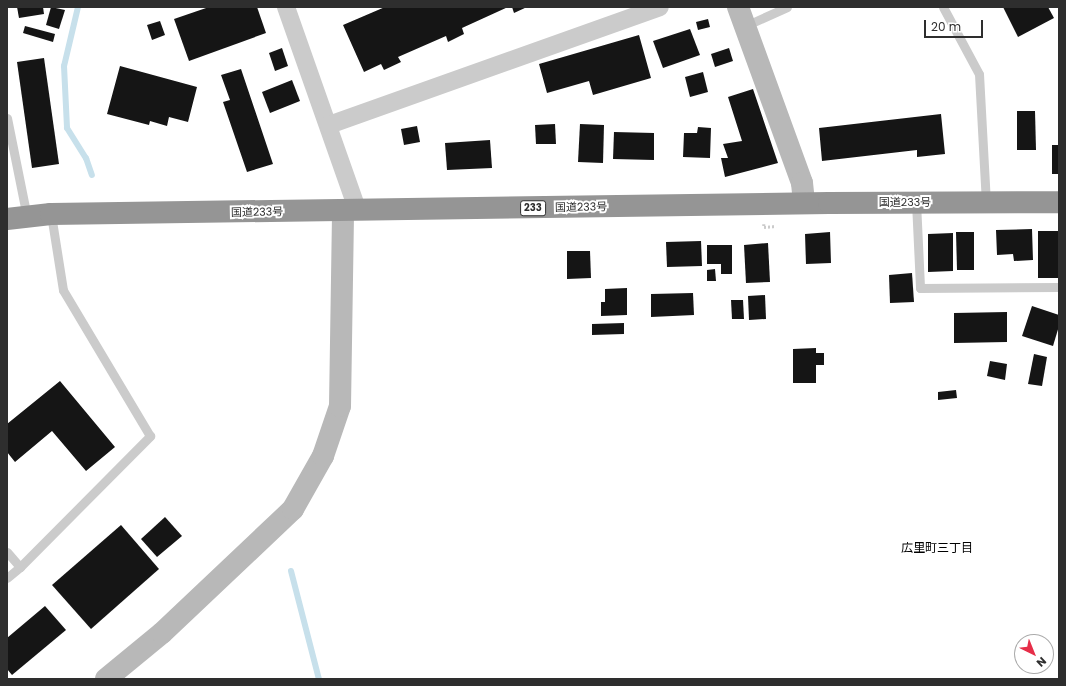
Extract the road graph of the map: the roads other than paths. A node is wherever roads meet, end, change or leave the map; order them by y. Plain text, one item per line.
1 (286, 7) edge
2 (660, 7) edge
3 (787, 7) edge
4 (942, 7) edge
5 (742, 17) edge
6 (7, 118) edge
7 (329, 125) junction
8 (916, 202) junction
9 (986, 202) junction
10 (1059, 202) edge
11 (804, 203) junction
12 (351, 212) junction
13 (51, 214) junction
14 (17, 218) edge
15 (1059, 287) edge
16 (7, 552) edge
17 (20, 567) junction
18 (7, 578) edge
19 (106, 679) edge

1 - 7 street
2 - 7 street
3 - 5 lane
4 - 9 lane
5 - 11 street
6 - 14 lane
7 - 12 street
8 - 9 highway, 国道233号 / 233
8 - 11 highway, 国道233号 / 233
8 - 15 lane
9 - 10 highway, 国道233号 / 233
11 - 12 highway, 国道233号 / 233
12 - 13 highway, 国道233号 / 233
12 - 19 street
13 - 14 highway, 国道233号 / 233
13 - 17 lane
16 - 17 lane
17 - 18 lane

